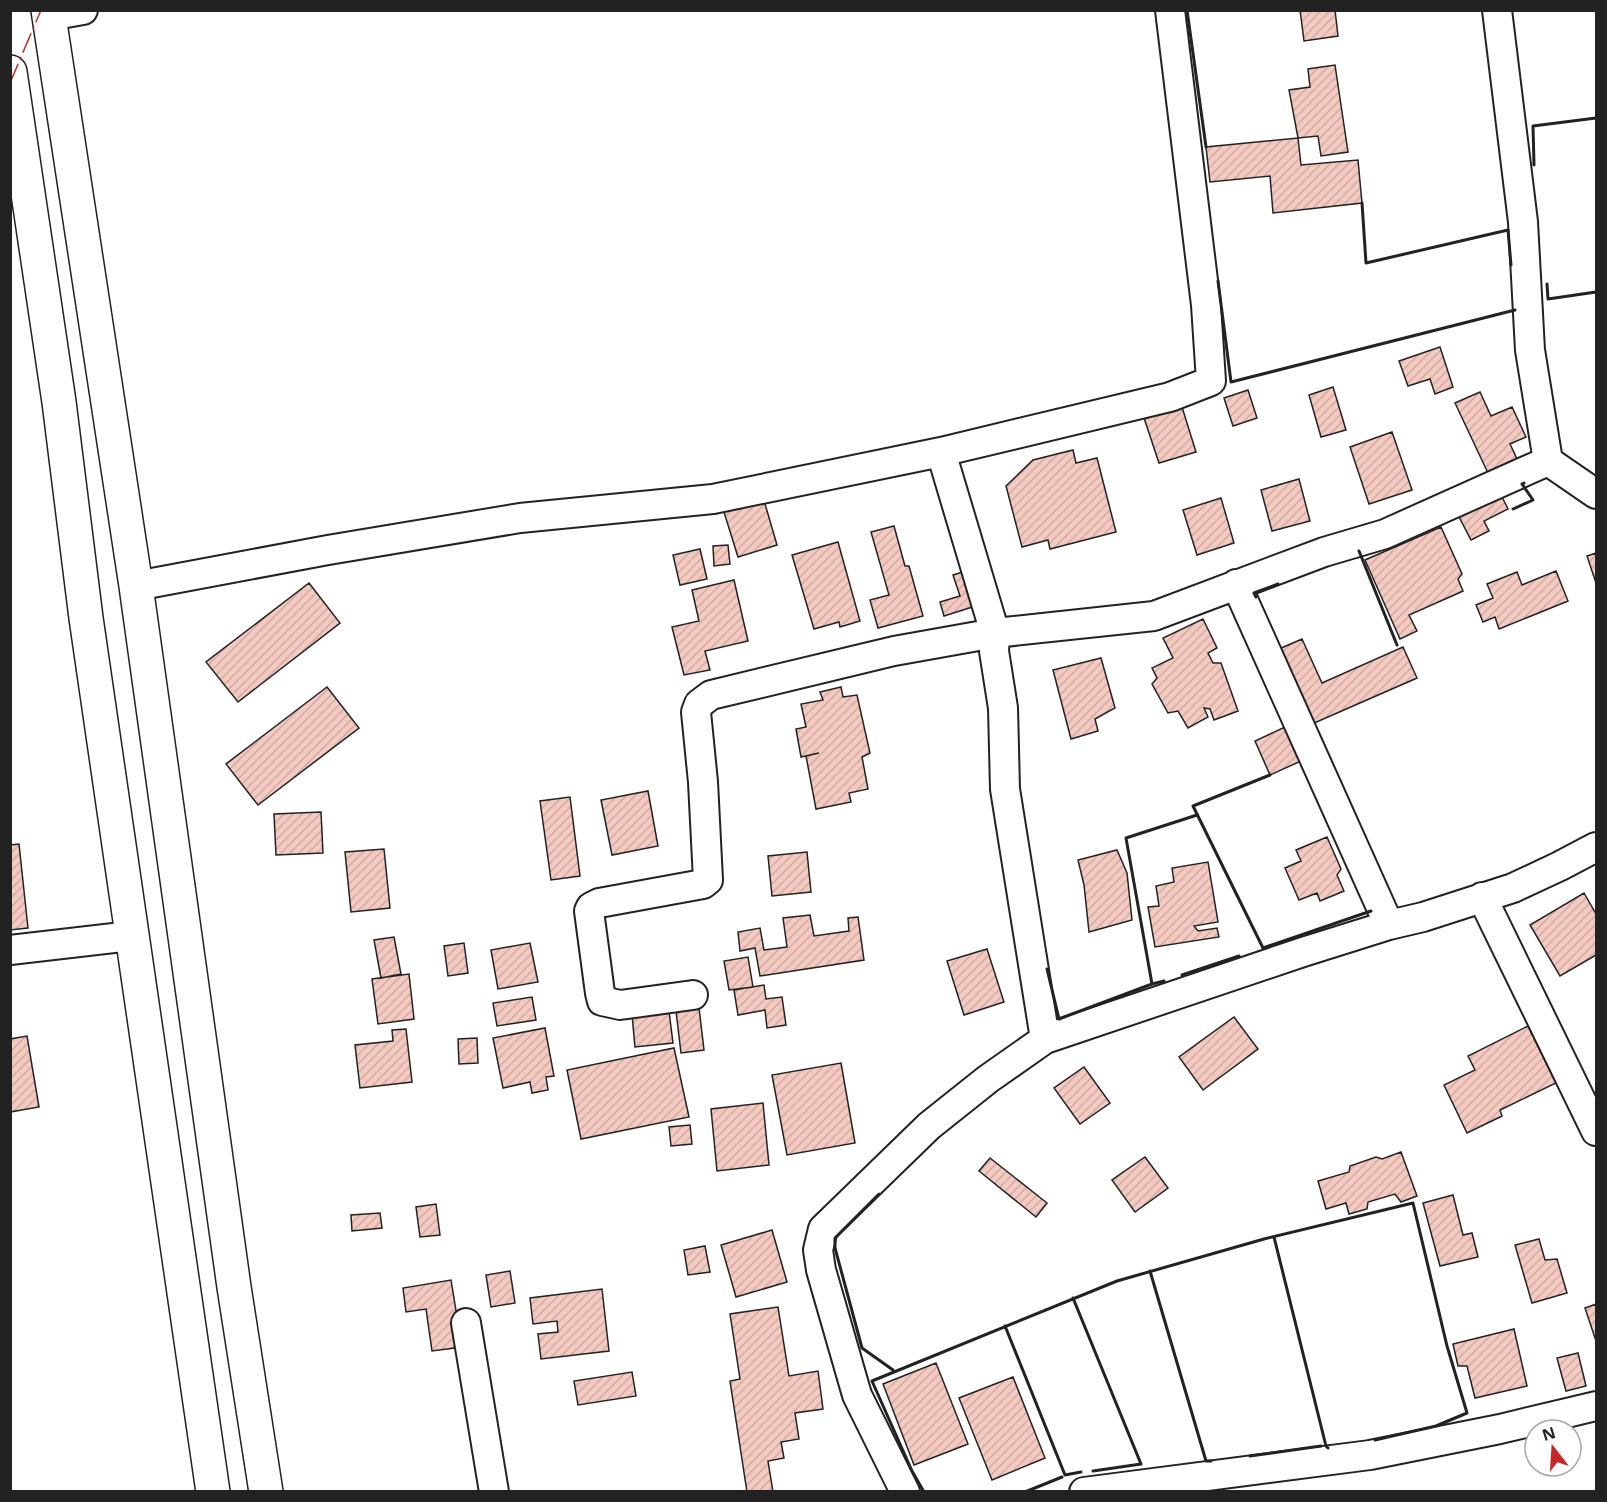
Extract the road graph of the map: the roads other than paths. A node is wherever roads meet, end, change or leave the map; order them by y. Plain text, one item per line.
1 (83, 10) edge
2 (1170, 10) edge
3 (1497, 10) edge
4 (49, 13) edge
5 (11, 81) edge
6 (942, 452) junction
7 (1548, 461) junction
8 (1596, 494) edge
9 (1236, 584) junction
10 (136, 586) junction
11 (995, 633) junction
12 (1596, 846) edge
13 (1482, 897) junction
14 (1389, 925) junction
15 (131, 936) junction
16 (10, 950) edge
17 (693, 995) dead end
18 (1045, 1039) junction
19 (1596, 1131) edge
20 (466, 1323) dead end
21 (1596, 1406) edge
22 (213, 1491) edge
23 (266, 1491) edge
24 (494, 1491) edge
25 (905, 1491) edge
26 (1084, 1491) edge

1 - 4 street
2 - 6 street
3 - 7 street
4 - 10 highway
5 - 15 highway
6 - 10 street
6 - 11 street
7 - 8 street
7 - 9 street
9 - 11 street
9 - 14 street
10 - 23 highway
11 - 17 street
11 - 18 street
12 - 13 street
13 - 14 street
13 - 19 street
14 - 18 street
15 - 16 street
15 - 22 highway
18 - 25 street
20 - 24 street
21 - 26 street

